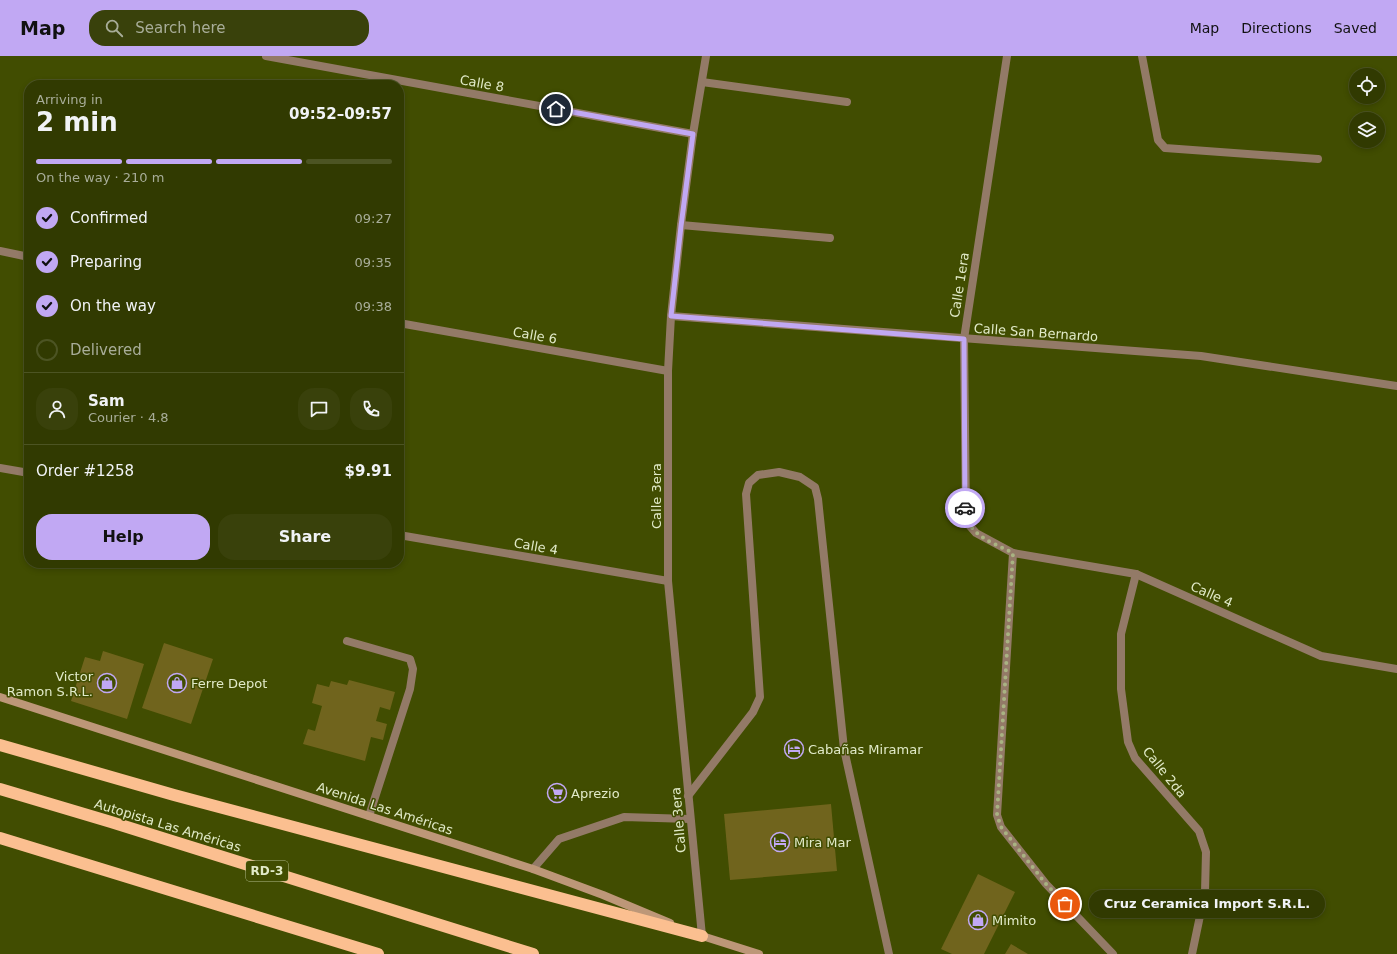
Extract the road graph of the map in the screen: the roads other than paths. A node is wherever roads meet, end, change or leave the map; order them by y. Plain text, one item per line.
1 (266, 56) edge
2 (706, 56) edge
3 (1007, 56) edge
4 (1142, 56) edge
5 (397, 80) edge
6 (404, 81) edge
7 (702, 82) junction
8 (847, 102) dead end
9 (693, 134) junction
10 (1318, 159) dead end
11 (681, 226) junction
12 (830, 238) dead end
13 (0, 252) edge
14 (24, 256) edge
15 (671, 316) junction
16 (404, 324) edge
17 (964, 339) junction
18 (668, 371) junction
19 (1397, 386) edge
20 (0, 468) edge
21 (24, 472) edge
22 (404, 536) edge
23 (1013, 553) junction
24 (1136, 574) junction
25 (668, 581) junction
26 (347, 642) dead end
27 (1397, 669) edge
28 (0, 697) edge
29 (0, 746) edge
30 (0, 789) edge
31 (688, 796) junction
32 (369, 816) junction
33 (690, 819) junction
34 (0, 838) edge
35 (533, 869) junction
36 (702, 936) junction
37 (378, 954) edge
38 (533, 954) edge
39 (759, 954) edge
40 (889, 954) edge
41 (1113, 954) edge
42 (1192, 954) edge

1 - 5 street, Calle 8
2 - 7 street, Calle 3era
3 - 17 street, Calle 1era
4 - 10 street
6 - 9 street, Calle 8
7 - 8 street
7 - 9 street, Calle 3era
9 - 11 street, Calle 3era
11 - 12 street
11 - 15 street, Calle 3era
13 - 14 street
15 - 17 street, Calle San Bernardo
15 - 18 street, Calle 3era
16 - 18 street, Calle 6
17 - 19 street, Calle San Bernardo
17 - 23 street, Calle 1era
18 - 25 street, Calle 3era
20 - 21 street
22 - 25 street, Calle 4
23 - 24 street, Calle 4
23 - 41 street
24 - 27 street, Calle 4
24 - 42 street, Calle 2da
25 - 31 street, Calle 3era
26 - 32 street
28 - 32 main road, Avenida Las Américas
29 - 36 highway
30 - 38 highway, Autopista Las Américas / RD-3
31 - 33 street, Calle 3era
31 - 40 street
32 - 35 main road, Avenida Las Américas
33 - 35 street
33 - 36 street, Calle 3era
34 - 37 highway
35 - 36 main road, Avenida Las Américas
36 - 39 main road, Avenida Las Américas

